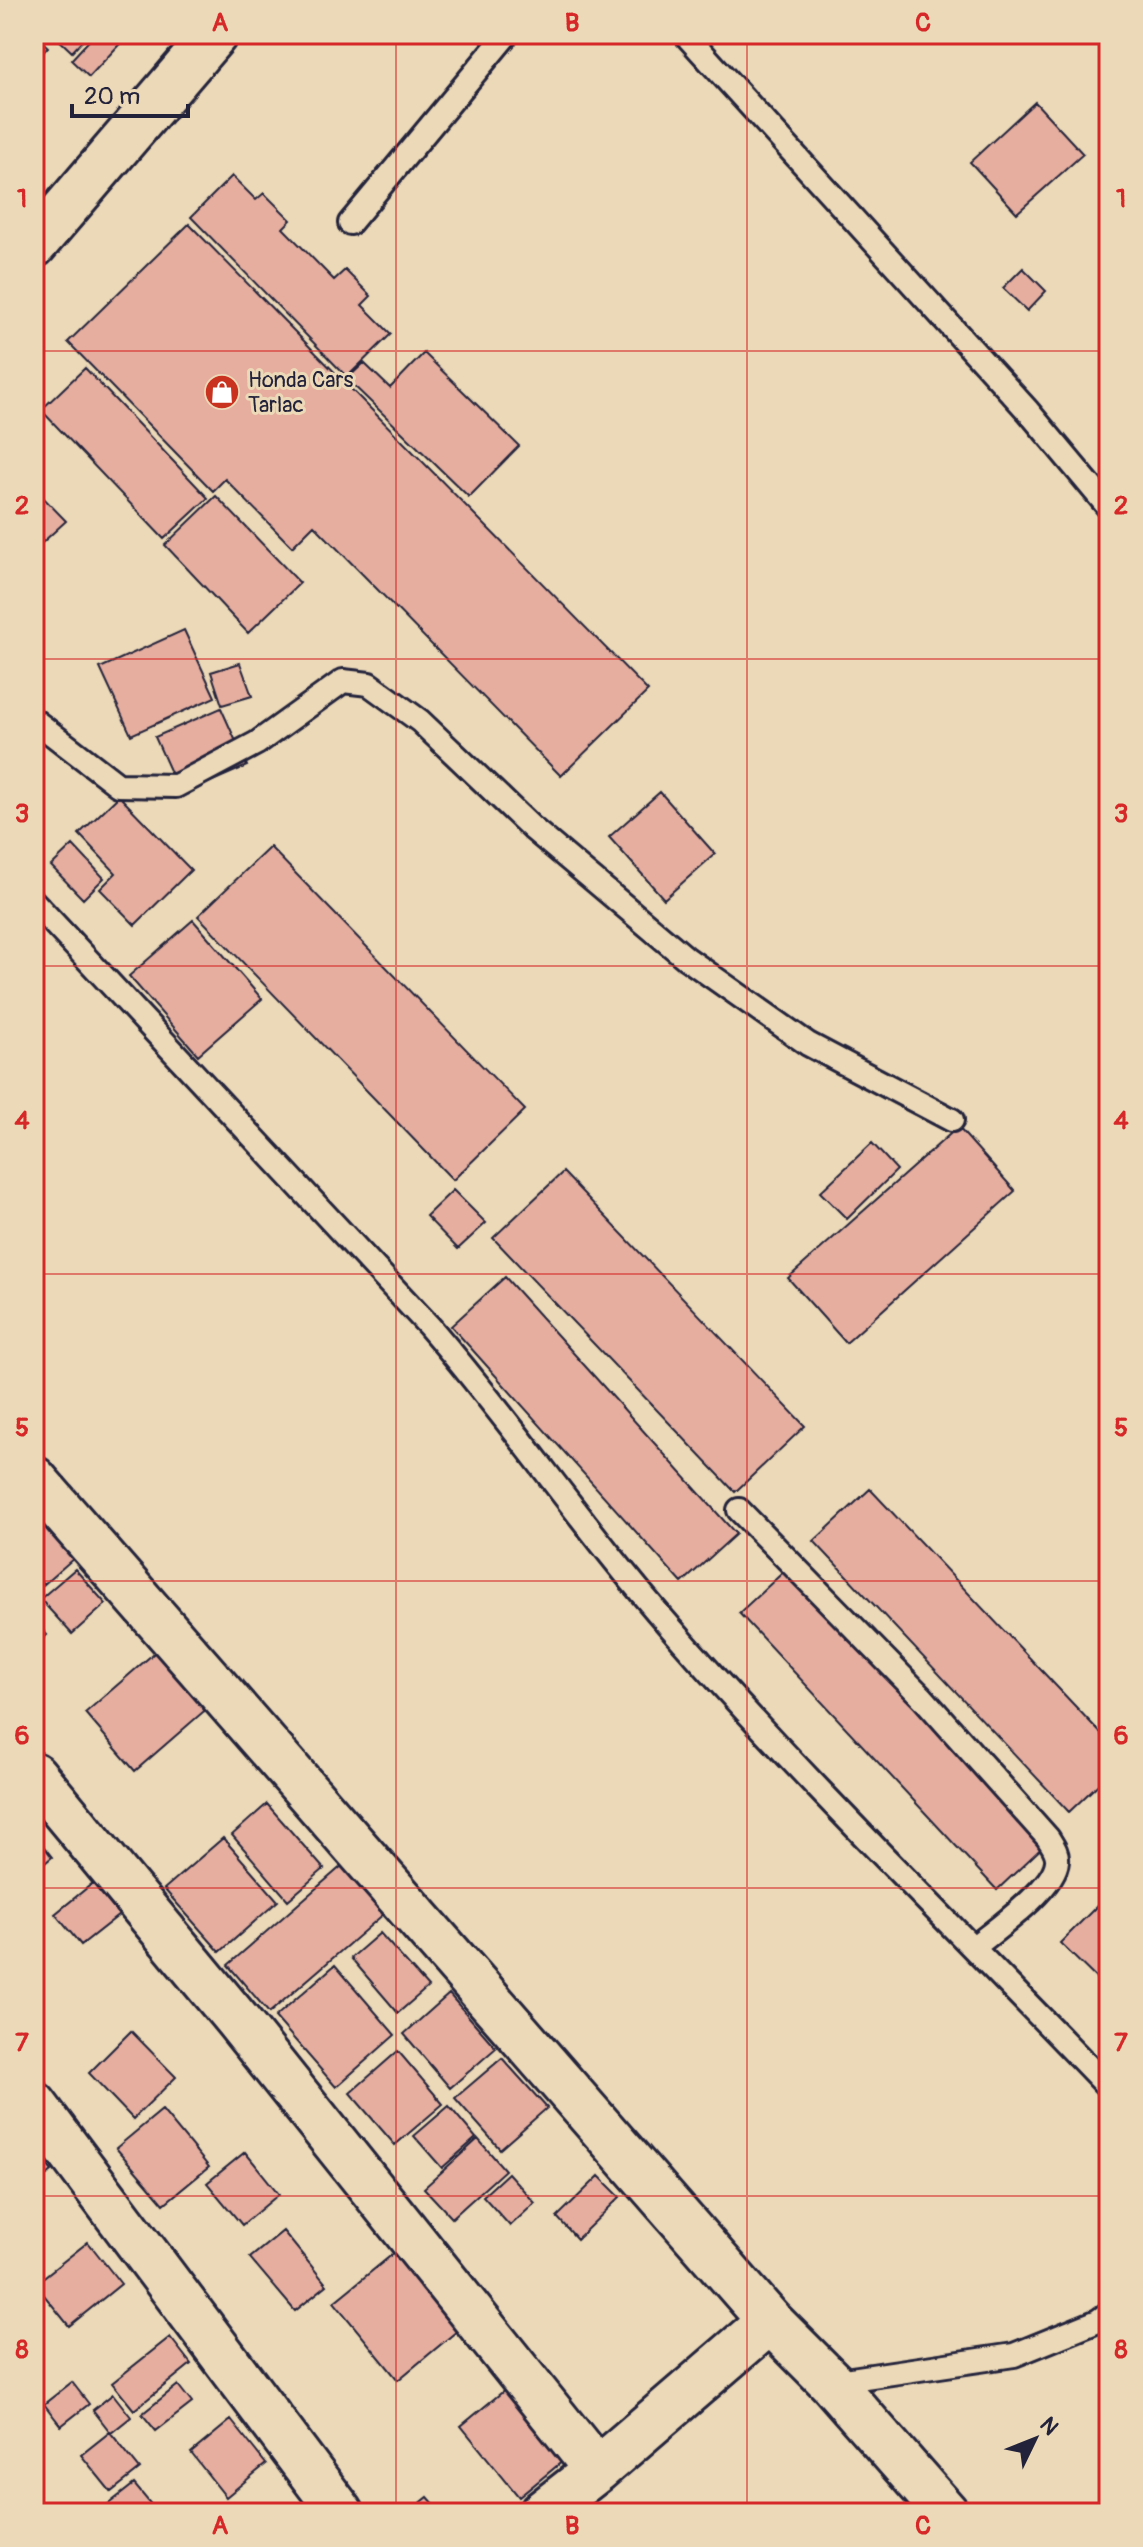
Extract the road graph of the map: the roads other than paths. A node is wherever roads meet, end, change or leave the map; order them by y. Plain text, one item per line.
1 (215, 34) edge
2 (507, 34) edge
3 (685, 34) edge
4 (350, 223) dead end
5 (34, 245) edge
6 (1109, 508) edge
7 (34, 720) edge
8 (34, 902) edge
9 (952, 1120) dead end
10 (34, 1479) edge
11 (739, 1510) dead end
12 (34, 1775) edge
13 (974, 1947) junction
14 (1109, 2088) edge
15 (34, 2104) edge
16 (1109, 2313) edge
17 (770, 2321) junction
18 (831, 2382) junction
19 (597, 2470) junction
20 (341, 2513) edge
21 (542, 2513) edge
22 (946, 2513) edge

1 - 5 main road
2 - 4 lane
3 - 6 lane
7 - 9 lane
8 - 13 lane
10 - 17 main road
11 - 13 lane
12 - 19 main road
13 - 14 lane
15 - 20 main road
16 - 18 lane
17 - 18 main road
17 - 19 main road
18 - 22 main road
19 - 21 main road

